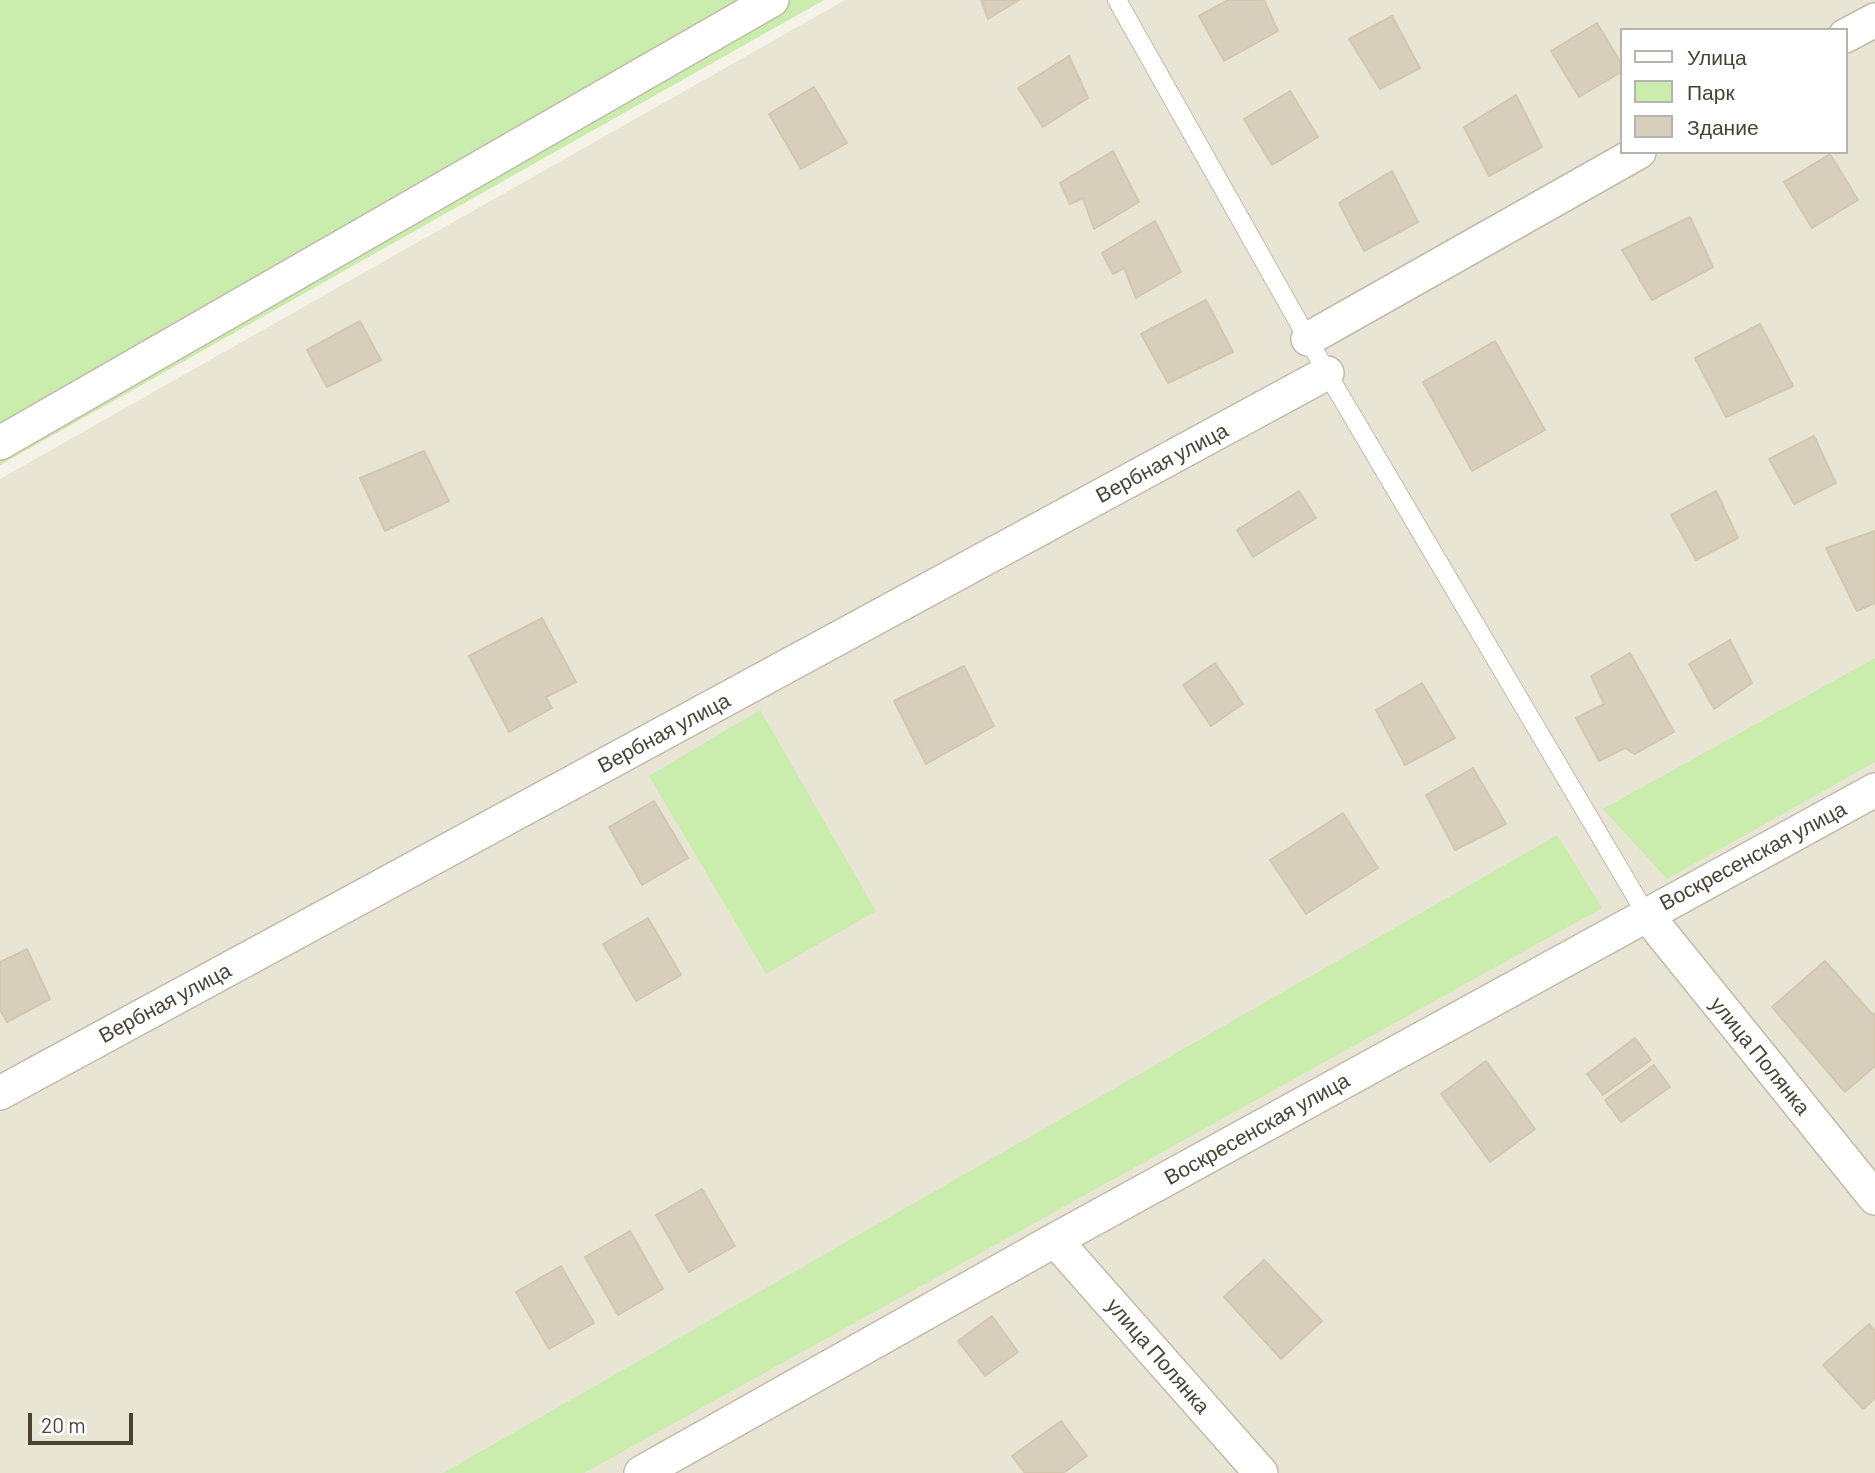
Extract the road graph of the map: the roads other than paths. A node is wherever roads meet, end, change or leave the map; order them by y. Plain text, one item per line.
1 (772, 0) edge
2 (1117, 0) edge
3 (1875, 20) edge
4 (1847, 35) edge
5 (1635, 154) edge
6 (1308, 339) junction
7 (1327, 373) junction
8 (0, 443) edge
9 (1875, 790) edge
10 (1646, 914) junction
11 (0, 1093) edge
12 (1875, 1198) edge
13 (1055, 1240) junction
14 (641, 1473) edge
15 (1261, 1473) edge

1 - 8 street
2 - 6 lane
3 - 4 street
5 - 6 street
6 - 7 lane
7 - 10 lane
7 - 11 street, Вербная улица
9 - 10 street, Воскресенская улица
10 - 12 street, улица Полянка
10 - 13 street, Воскресенская улица
13 - 14 street, Воскресенская улица
13 - 15 street, улица Полянка

